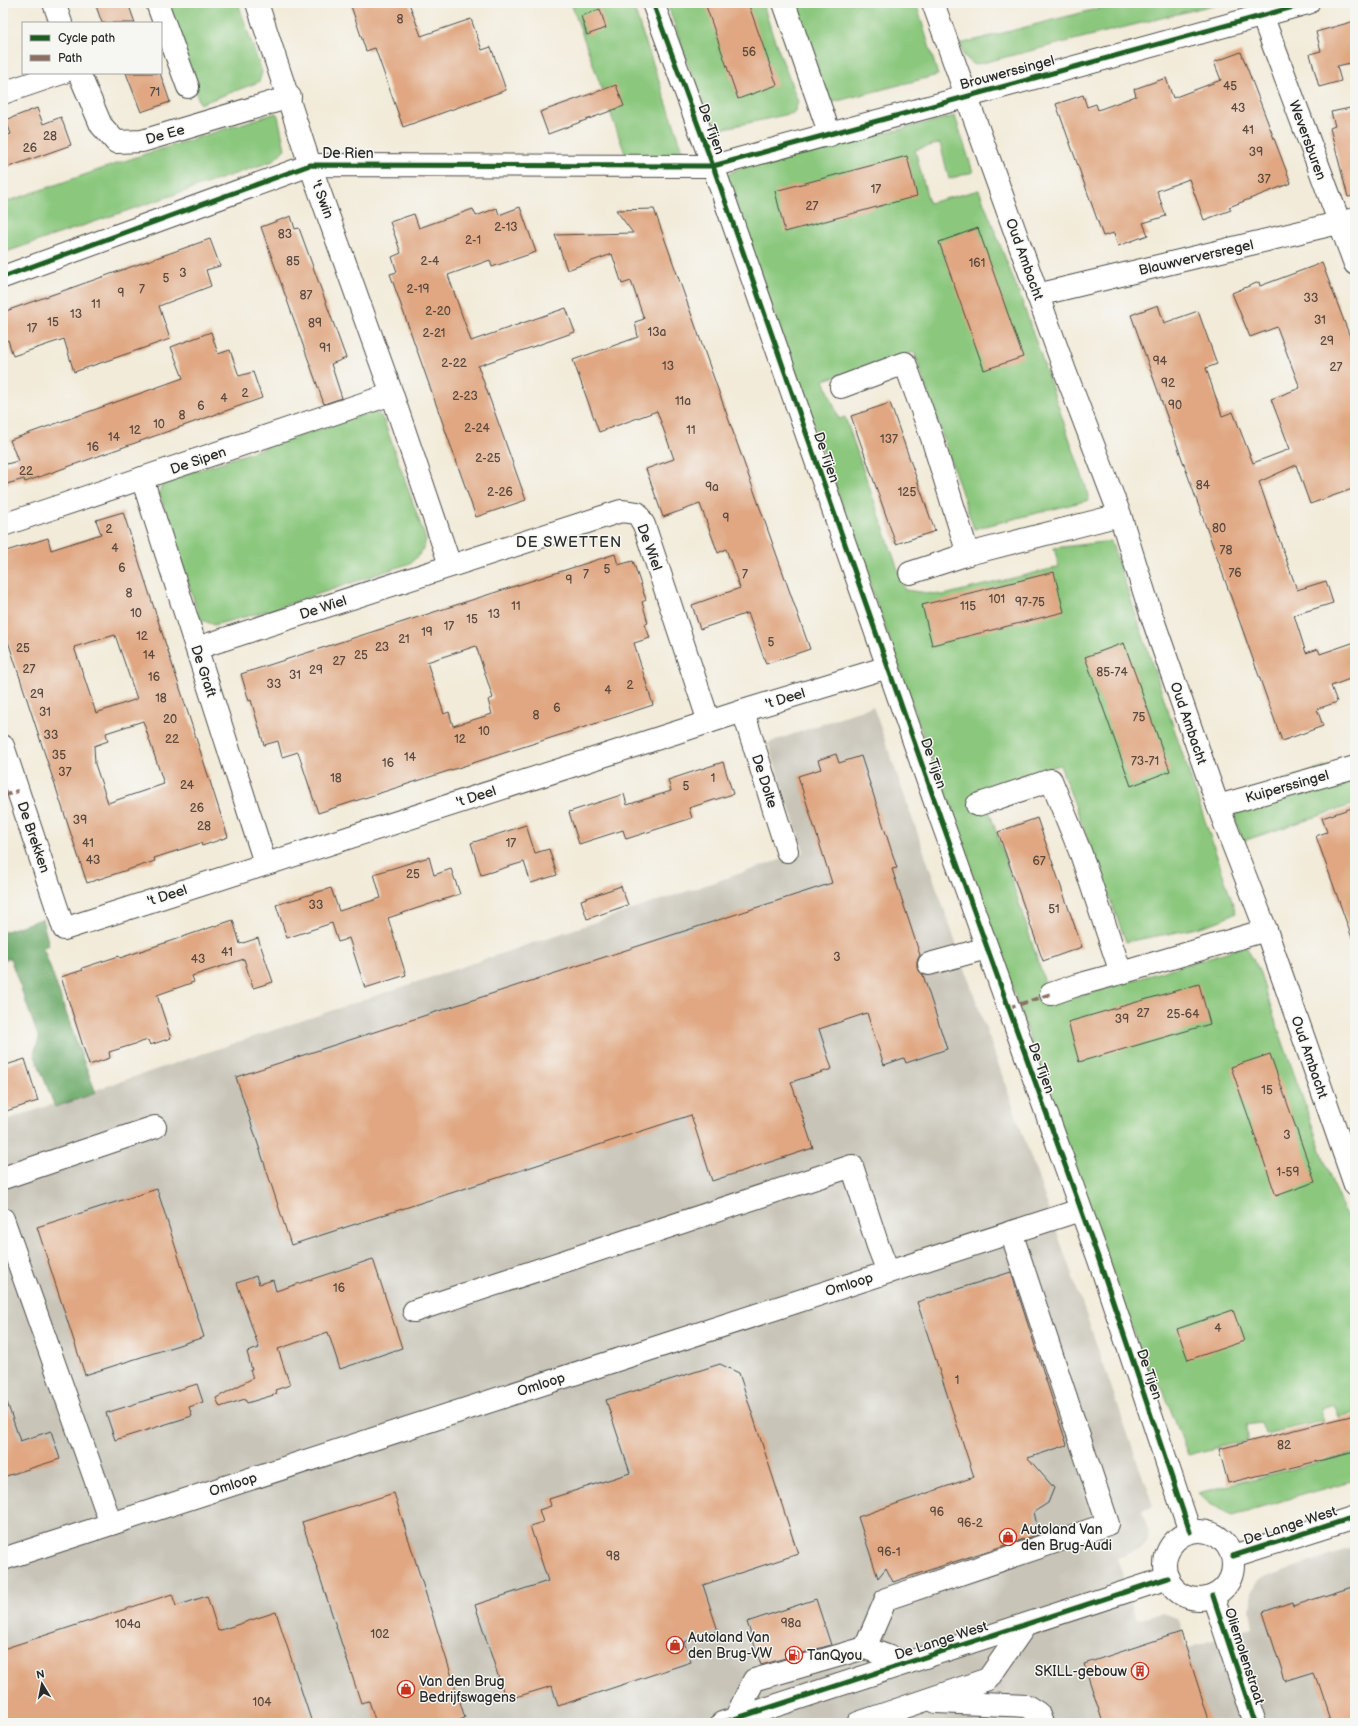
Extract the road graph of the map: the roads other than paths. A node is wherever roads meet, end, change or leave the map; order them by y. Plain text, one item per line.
1 (54, 3) edge
2 (157, 3) edge
3 (257, 3) edge
4 (653, 3) edge
5 (784, 3) edge
6 (933, 3) edge
7 (1308, 3) edge
8 (1262, 15) junction
9 (61, 22) edge
10 (59, 74) edge
11 (79, 74) edge
12 (188, 87) dead end
13 (3, 93) edge
14 (966, 96) junction
15 (290, 97) junction
16 (830, 135) junction
17 (310, 165) junction
18 (713, 166) junction
19 (1347, 221) edge
20 (1355, 264) edge
21 (3, 277) edge
22 (1037, 295) junction
23 (840, 387) dead end
24 (392, 394) junction
25 (142, 478) junction
26 (1120, 514) junction
27 (3, 525) edge
28 (968, 554) junction
29 (450, 565) junction
30 (910, 572) dead end
31 (197, 648) junction
32 (888, 667) junction
33 (743, 711) junction
34 (709, 722) junction
35 (3, 746) edge
36 (1355, 767) edge
37 (977, 805) dead end
38 (1218, 806) junction
39 (787, 851) dead end
40 (266, 863) junction
41 (64, 929) joint
42 (1266, 930) junction
43 (987, 948) junction
44 (929, 964) dead end
45 (1121, 973) junction
46 (1051, 994) dead end
47 (155, 1127) dead end
48 (3, 1178) edge
49 (1355, 1184) edge
50 (1080, 1210) junction
51 (3, 1219) edge
52 (1011, 1232) junction
53 (888, 1272) junction
54 (414, 1311) dead end
55 (1355, 1517) edge
56 (111, 1524) junction
57 (1190, 1532) junction
58 (1233, 1556) junction
59 (3, 1559) edge
60 (1168, 1578) junction
61 (1213, 1596) junction
62 (1025, 1626) junction
63 (865, 1648) junction
64 (907, 1663) junction
65 (924, 1702) junction
66 (728, 1721) edge
67 (858, 1723) edge
68 (1042, 1723) edge
69 (1255, 1723) edge

1 - 9 street
2 - 12 street
3 - 15 street, 't Swin
4 - 18 street, De Tijen
5 - 16 street
6 - 14 street, Oud Ambacht
7 - 8 street, Brouwerssingel
8 - 14 street, Brouwerssingel
8 - 19 street, Weversburen
10 - 13 street
11 - 15 street, De Ee
14 - 16 street, Brouwerssingel
14 - 22 street, Oud Ambacht
15 - 17 street, 't Swin
16 - 18 street, Brouwerssingel
17 - 18 street, De Rien
17 - 21 street, De Rien
17 - 24 street, 't Swin
18 - 32 street, De Tijen
19 - 20 street, Weversburen
19 - 22 street, Blauwverversregel
22 - 26 street, Oud Ambacht
23 - 28 street
24 - 25 street, De Sipen
24 - 29 street
25 - 27 street, De Sipen
25 - 31 street, De Graft
26 - 28 street
26 - 38 street, Oud Ambacht
28 - 30 street
29 - 31 street, De Wiel
29 - 34 street, De Wiel
31 - 40 street, De Graft
32 - 33 street, 't Deel
32 - 43 street, De Tijen
33 - 34 street, 't Deel
33 - 39 street, De Dolte
34 - 40 street, 't Deel
35 - 41 street, De Brekken
36 - 38 street, Kuiperssingel
37 - 45 street
38 - 42 street, Oud Ambacht
40 - 41 street, 't Deel
42 - 45 street
42 - 49 street, Oud Ambacht
43 - 44 street
43 - 50 street, De Tijen
45 - 46 street
47 - 48 street
50 - 52 street, Omloop
50 - 57 street, De Tijen
51 - 56 street
52 - 53 street, Omloop
52 - 63 street
53 - 54 street
53 - 56 street, Omloop
55 - 58 street, De Lange West
56 - 59 street, Omloop
57 - 58 street
57 - 60 street
58 - 61 street
60 - 61 street
60 - 62 street, De Lange West
61 - 69 street, Oliemolenstraat
62 - 64 street, De Lange West
62 - 65 street
63 - 64 street
63 - 66 street
64 - 66 street, De Lange West
65 - 67 street
65 - 68 street

